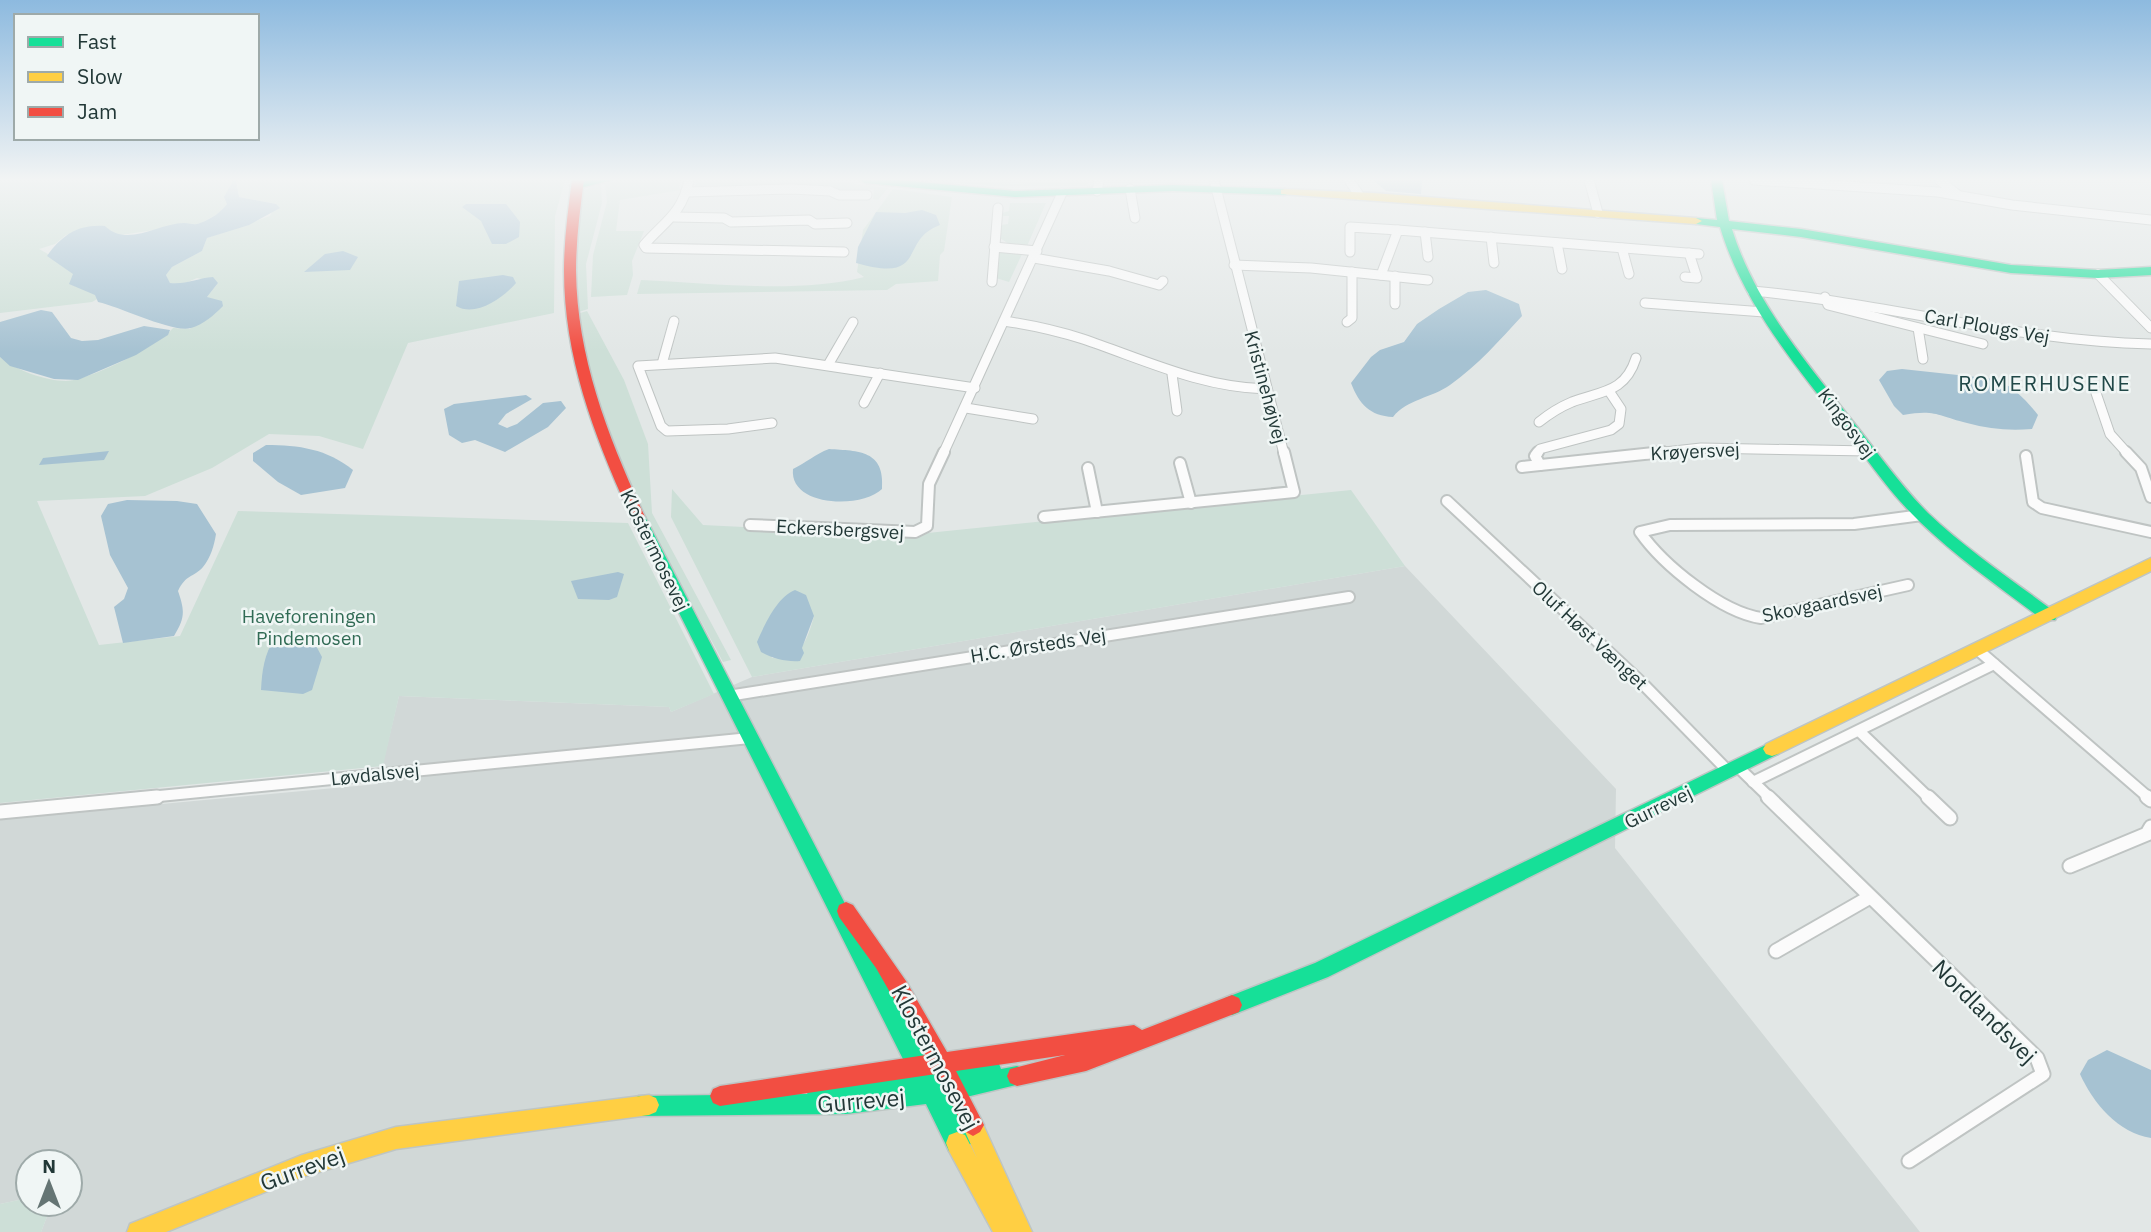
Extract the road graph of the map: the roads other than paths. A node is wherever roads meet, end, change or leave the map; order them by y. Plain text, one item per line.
1 (569, 237) edge
2 (650, 237) edge
3 (996, 237) edge
4 (1043, 237) edge
5 (1228, 237) edge
6 (1350, 237) edge
7 (1395, 237) edge
8 (1426, 237) edge
9 (1491, 237) edge
10 (1496, 237) edge
11 (1727, 237) edge
12 (1828, 237) edge
13 (1557, 243) junction
14 (995, 247) junction
15 (1622, 248) junction
16 (844, 252) dead end
17 (1350, 252) dead end
18 (1035, 255) junction
19 (1428, 257) dead end
20 (1494, 263) dead end
21 (1234, 265) junction
22 (1562, 269) dead end
23 (2151, 271) edge
24 (1352, 272) junction
25 (1629, 274) dead end
26 (2098, 274) junction
27 (1381, 275) junction
28 (1395, 276) junction
29 (1685, 277) dead end
30 (1428, 279) dead end
31 (1163, 281) dead end
32 (992, 282) dead end
33 (1752, 291) junction
34 (1825, 297) junction
35 (1645, 303) dead end
36 (1395, 304) dead end
37 (1765, 313) junction
38 (674, 321) dead end
39 (1004, 321) junction
40 (853, 322) dead end
41 (1347, 322) dead end
42 (1918, 328) junction
43 (2151, 328) edge
44 (1983, 344) dead end
45 (2151, 344) edge
46 (1636, 358) dead end
47 (1923, 359) dead end
48 (662, 364) junction
49 (828, 365) junction
50 (880, 373) junction
51 (1172, 374) junction
52 (975, 388) junction
53 (1266, 389) junction
54 (1609, 391) junction
55 (2096, 393) dead end
56 (864, 403) dead end
57 (966, 408) junction
58 (1177, 411) dead end
59 (1033, 419) dead end
60 (1539, 422) dead end
61 (772, 423) dead end
62 (1869, 452) junction
63 (2026, 456) dead end
64 (1180, 463) dead end
65 (1540, 465) junction
66 (1522, 467) dead end
67 (1088, 468) dead end
68 (2149, 485) edge
69 (2151, 497) edge
70 (1447, 501) dead end
71 (1191, 503) junction
72 (1097, 512) junction
73 (1922, 515) junction
74 (1044, 517) dead end
75 (750, 525) dead end
76 (2151, 532) edge
77 (2151, 564) edge
78 (1908, 584) dead end
79 (1349, 597) dead end
80 (2049, 616) junction
81 (1978, 650) junction
82 (1994, 664) junction
83 (728, 696) junction
84 (1859, 731) junction
85 (750, 738) junction
86 (1734, 770) junction
87 (1753, 782) junction
88 (2151, 800) edge
89 (0, 812) edge
90 (1950, 818) dead end
91 (2151, 827) edge
92 (2070, 866) dead end
93 (831, 893) junction
94 (1870, 897) junction
95 (1776, 951) dead end
96 (1157, 1031) junction
97 (936, 1079) junction
98 (639, 1106) junction
99 (1909, 1161) dead end
100 (138, 1232) edge
101 (1005, 1232) edge
102 (1021, 1232) edge

1 - 83 street, Klostermosevej
2 - 16 street
3 - 14 street
4 - 18 street, Eckersbergsvej
5 - 21 street, Kristinehøjvej
6 - 17 street
7 - 27 street
8 - 19 street
9 - 20 street
10 - 13 street
11 - 33 street, Kingosvej
12 - 26 street
13 - 15 street
13 - 22 street
14 - 18 street
14 - 32 street
15 - 25 street
15 - 29 street
18 - 31 street
18 - 39 street, Eckersbergsvej
21 - 24 street
21 - 53 street, Kristinehøjvej
23 - 26 street
24 - 27 street
24 - 41 street
26 - 43 street
27 - 28 street
28 - 30 street
28 - 36 street
33 - 34 street, Carl Plougs Vej
33 - 37 street, Kingosvej
34 - 42 street, Carl Plougs Vej
34 - 45 street, Carl Plougs Vej
35 - 37 street
37 - 62 street, Kingosvej
38 - 48 street
39 - 51 street
39 - 52 street, Eckersbergsvej
40 - 49 street
42 - 44 street, Carl Plougs Vej
42 - 47 street, Carl Plougs Vej
46 - 54 street
48 - 49 street
48 - 61 street
49 - 50 street
50 - 52 street
50 - 56 street
51 - 53 street
51 - 58 street
52 - 57 street, Eckersbergsvej
53 - 71 street, Kristinehøjvej
54 - 60 street
54 - 65 street
55 - 68 street
57 - 59 street
57 - 75 street, Eckersbergsvej
62 - 65 street, Krøyersvej
62 - 73 street, Kingosvej
63 - 76 street
64 - 71 street
65 - 66 street, Krøyersvej
67 - 72 street
68 - 69 street
70 - 86 street, Oluf Høst Vænget
71 - 72 street, Kristinehøjvej
72 - 74 street, Kristinehøjvej
73 - 78 street, Skovgaardsvej
73 - 80 street, Kingosvej
77 - 80 street, Gurrevej
79 - 83 street, H.C. Ørsteds Vej
80 - 81 street, Gurrevej
81 - 82 street
81 - 86 street, Gurrevej
82 - 84 street
82 - 88 street
83 - 85 street, Klostermosevej
84 - 87 street
84 - 90 street
85 - 89 street, Løvdalsvej
85 - 93 street, Klostermosevej
86 - 87 street, Nordlandsvej
86 - 96 street, Gurrevej
87 - 94 street, Nordlandsvej
91 - 92 street
93 - 97 street, Klostermosevej
93 - 97 street, Klostermosevej
94 - 95 street
94 - 99 street, Nordlandsvej
96 - 97 street, Gurrevej
96 - 97 street, Gurrevej
97 - 98 street, Gurrevej
97 - 98 street, Gurrevej
97 - 101 street, Klostermosevej
97 - 102 street, Klostermosevej
98 - 100 street, Gurrevej

